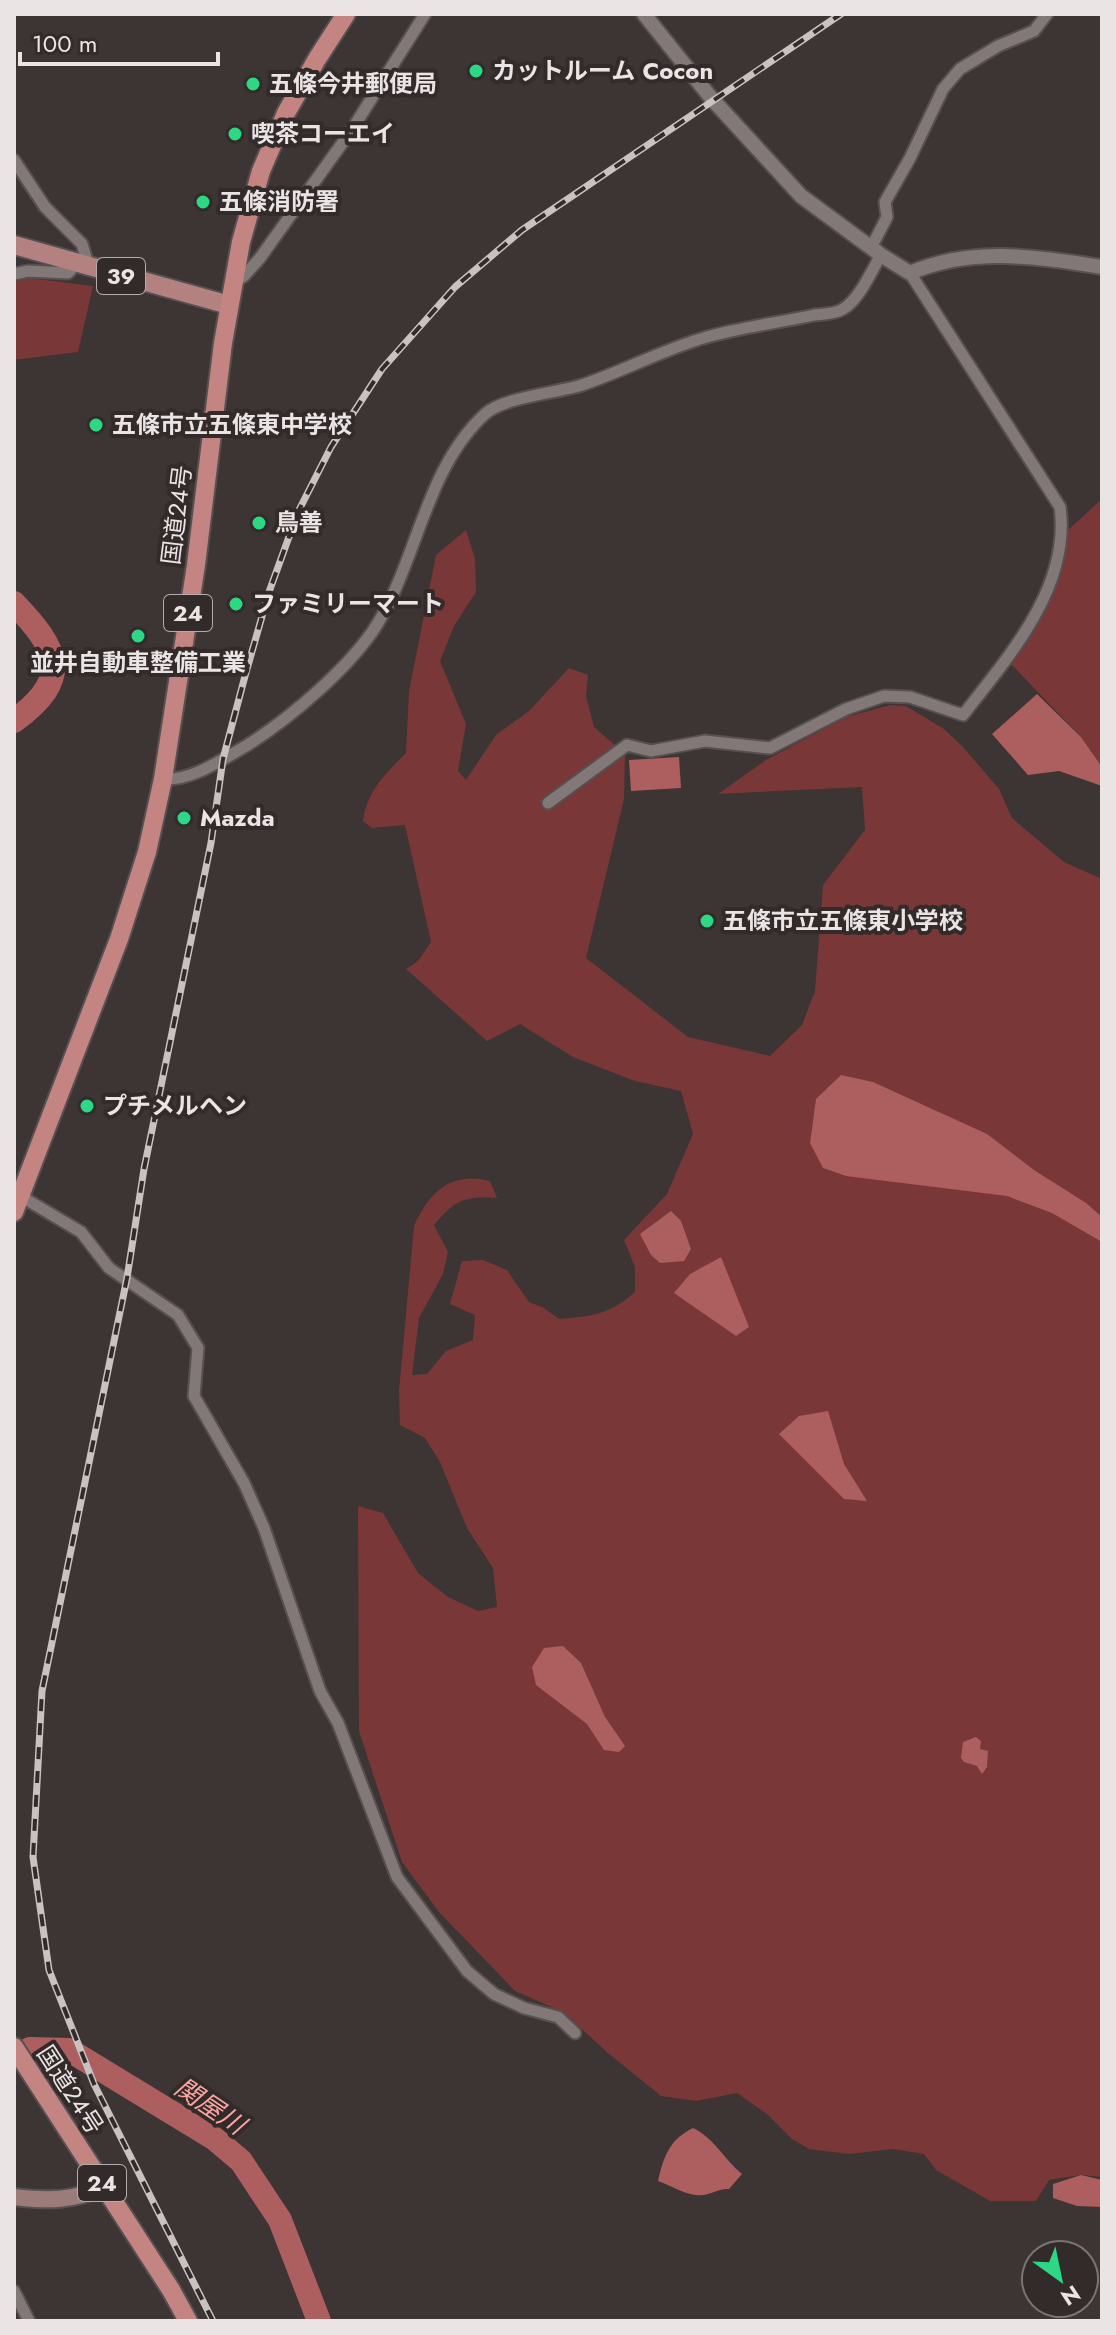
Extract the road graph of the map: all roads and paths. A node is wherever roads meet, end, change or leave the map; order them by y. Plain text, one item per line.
1 (346, 14) edge
2 (425, 14) edge
3 (644, 14) edge
4 (1047, 14) edge
5 (14, 160) edge
6 (14, 245) edge
7 (876, 250) junction
8 (83, 265) junction
9 (1102, 267) edge
10 (910, 273) junction
11 (14, 274) edge
12 (233, 283) junction
13 (229, 305) junction
14 (163, 779) junction
15 (548, 803) dead end
16 (16, 1200) edge
17 (575, 2033) dead end
18 (14, 2047) edge
19 (104, 2187) junction
20 (14, 2197) edge
21 (14, 2291) edge
22 (29, 2321) edge
23 (188, 2321) edge

1 - 12 highway, 国道24号 / 24
2 - 12 street
3 - 7 street
4 - 7 street
5 - 8 street
6 - 8 main road, 39
7 - 10 street
7 - 14 street
8 - 11 street
8 - 13 main road, 39
9 - 10 street
10 - 15 street
12 - 13 highway, 国道24号 / 24
13 - 14 highway, 国道24号 / 24
14 - 16 highway, 国道24号 / 24
16 - 17 street
18 - 19 highway, 国道24号 / 24
19 - 20 main road
19 - 23 highway, 国道24号 / 24
21 - 22 street

